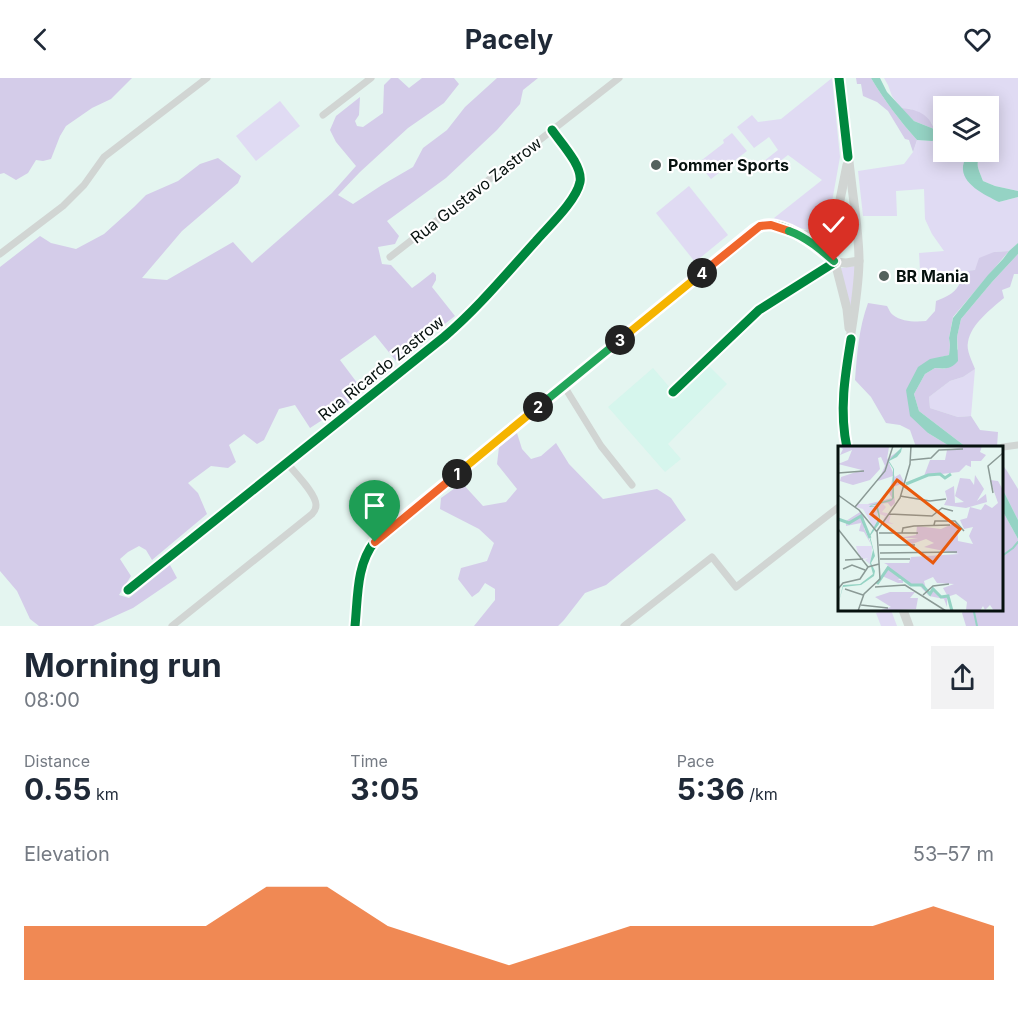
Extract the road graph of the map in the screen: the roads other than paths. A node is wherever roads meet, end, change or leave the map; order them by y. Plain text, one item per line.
1 (207, 78) edge
2 (371, 78) edge
3 (619, 78) edge
4 (839, 78) edge
5 (323, 115) dead end
6 (552, 130) junction
7 (848, 157) junction
8 (856, 215) junction
9 (835, 217) junction
10 (795, 233) junction
11 (0, 254) edge
12 (390, 257) dead end
13 (834, 261) junction
14 (859, 261) junction
15 (851, 339) junction
16 (564, 386) junction
17 (673, 392) dead end
18 (1018, 445) edge
19 (847, 446) edge
20 (1003, 447) edge
21 (286, 463) junction
22 (632, 485) dead end
23 (838, 508) edge
24 (128, 590) dead end
25 (904, 611) edge
26 (172, 626) edge
27 (355, 626) edge
28 (624, 626) edge
29 (909, 626) edge

1 - 11 street
2 - 5 street
3 - 6 street, Rua Gustavo Zastrow
4 - 7 main road
6 - 12 street, Rua Gustavo Zastrow
6 - 21 street, Rua Ricardo Zastrow
7 - 8 main road
7 - 9 main road
8 - 9 main road
8 - 14 main road
9 - 10 street
9 - 13 main road
10 - 13 street
10 - 16 street
13 - 14 main road
13 - 15 main road
13 - 17 street
14 - 15 main road
15 - 19 main road
16 - 22 street
16 - 27 street
18 - 20 street
21 - 24 street, Rua Ricardo Zastrow
21 - 26 street
23 - 28 street
25 - 29 main road

